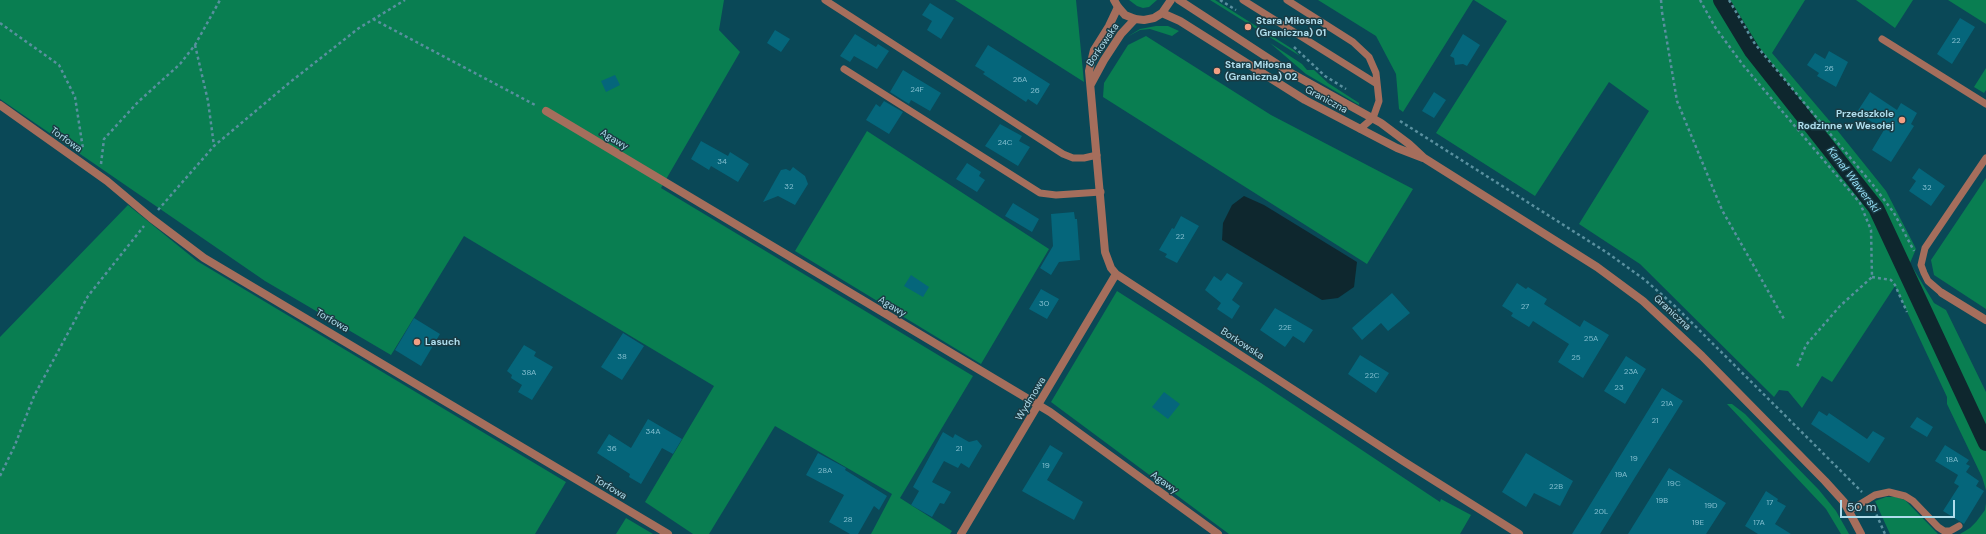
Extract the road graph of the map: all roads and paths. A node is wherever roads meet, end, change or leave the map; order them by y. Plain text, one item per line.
1 (220, 0) edge
2 (405, 0) edge
3 (825, 0) edge
4 (1171, 0) edge
5 (1179, 0) edge
6 (1220, 0) edge
7 (1243, 0) edge
8 (1287, 0) edge
9 (1661, 0) edge
10 (1700, 0) edge
11 (1729, 0) edge
12 (1116, 4) edge
13 (1240, 12) dead end
14 (1162, 13) junction
15 (1135, 19) junction
16 (373, 20) junction
17 (0, 23) edge
18 (1882, 39) dead end
19 (194, 45) junction
20 (1292, 46) dead end
21 (844, 69) dead end
22 (1377, 84) junction
23 (1091, 85) junction
24 (1348, 90) dead end
25 (1986, 104) edge
26 (0, 105) edge
27 (546, 111) joint
28 (1373, 118) junction
29 (1360, 129) junction
30 (214, 146) junction
31 (1097, 155) junction
32 (1424, 158) junction
33 (1986, 158) edge
34 (85, 166) junction
35 (107, 181) junction
36 (1101, 192) junction
37 (151, 218) junction
38 (1921, 265) junction
39 (1116, 274) junction
40 (1872, 277) junction
41 (1942, 294) joint
42 (1907, 312) dead end
43 (1784, 319) dead end
44 (1986, 320) edge
45 (1797, 367) dead end
46 (1038, 406) junction
47 (0, 476) edge
48 (1849, 511) junction
49 (1959, 526) dead end
50 (668, 534) edge
51 (961, 534) edge
52 (1218, 534) edge
53 (1519, 534) edge
54 (1860, 534) edge

1 - 19 path
2 - 16 path
3 - 31 lane
4 - 14 street
5 - 28 street, Graniczna
6 - 13 path
7 - 22 lane
8 - 22 lane
9 - 43 path
10 - 40 path
11 - 38 path
12 - 15 street
12 - 23 street, Borkowska
14 - 15 street
14 - 29 street, Graniczna
15 - 23 street, Borkowska
16 - 27 path
16 - 30 path
17 - 34 path
18 - 25 lane
19 - 30 path
19 - 35 path
20 - 24 path
21 - 36 lane
22 - 28 lane
23 - 31 street, Borkowska
26 - 34 street, Torfowa
27 - 46 street, Agawy
28 - 29 lane
28 - 32 street, Graniczna
29 - 32 street, Graniczna
30 - 37 path
31 - 36 street, Borkowska
32 - 48 street, Graniczna
33 - 38 lane
34 - 35 street, Torfowa
35 - 37 street, Torfowa
36 - 39 street, Borkowska
37 - 47 path
37 - 50 street, Torfowa
38 - 41 lane
39 - 46 street, Wydmowa
39 - 53 street, Borkowska
40 - 42 path
40 - 45 path
41 - 44 street
46 - 51 street, Wydmowa
46 - 52 street, Agawy
48 - 49 lane
48 - 54 street, Graniczna

